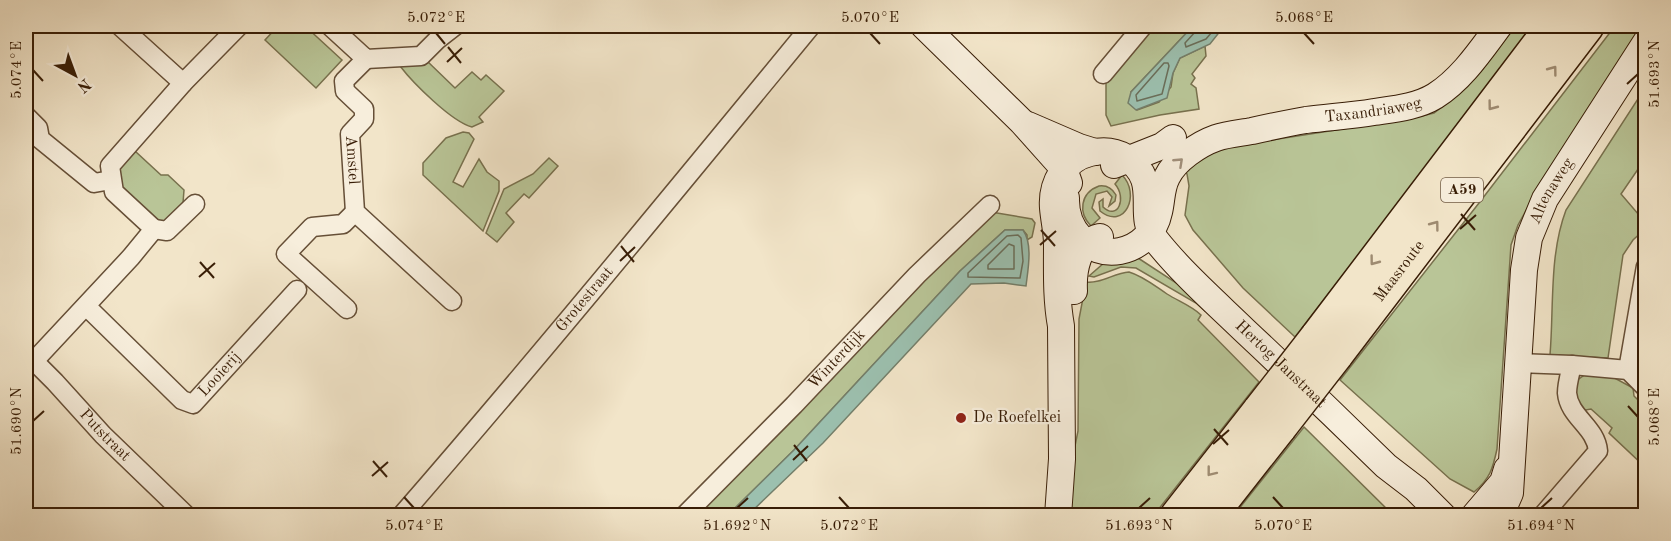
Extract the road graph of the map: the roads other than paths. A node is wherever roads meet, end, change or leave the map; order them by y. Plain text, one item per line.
1 (120, 26) edge
2 (239, 26) edge
3 (330, 26) edge
4 (455, 26) edge
5 (811, 26) edge
6 (924, 26) edge
7 (1143, 26) edge
8 (1499, 26) edge
9 (1553, 26) edge
10 (1587, 26) edge
11 (1646, 42) edge
12 (366, 59) junction
13 (1103, 74) dead end
14 (183, 83) junction
15 (26, 116) edge
16 (1022, 122) junction
17 (1216, 138) junction
18 (1113, 155) junction
19 (111, 180) junction
20 (1063, 180) junction
21 (195, 204) dead end
22 (990, 205) dead end
23 (355, 212) junction
24 (1150, 221) junction
25 (154, 229) junction
26 (1096, 248) junction
27 (1175, 261) junction
28 (1646, 266) edge
29 (297, 290) dead end
30 (452, 302) dead end
31 (86, 306) junction
32 (347, 309) dead end
33 (1061, 326) junction
34 (1327, 346) junction
35 (30, 357) edge
36 (1518, 363) junction
37 (1572, 365) junction
38 (1628, 370) junction
39 (1646, 388) edge
40 (1270, 418) junction
41 (1513, 452) junction
42 (1386, 466) junction
43 (187, 516) edge
44 (401, 516) edge
45 (684, 516) edge
46 (1058, 516) edge
47 (1176, 516) edge
48 (1210, 516) edge
49 (1420, 516) edge
50 (1443, 516) edge
51 (1474, 516) edge
52 (1500, 516) edge
53 (1542, 516) edge

1 - 14 street
2 - 14 street
3 - 12 street
4 - 12 street
5 - 44 street, Grotestraat
6 - 16 main road
7 - 13 street
8 - 17 main road, Taxandriaweg
9 -> 34 highway, Maasroute / A59
34 -> 10 highway, Maasroute / A59
11 - 36 main road, Altenaweg
12 - 23 street, Amstel
14 - 19 street
15 - 19 street
16 - 18 main road
16 - 20 main road
17 - 18 main road, Taxandriaweg
24 -> 17 main road, Taxandriaweg
18 - 20 main road
18 - 20 main road
18 - 24 main road
19 - 25 street
20 - 26 main road
20 - 33 main road
21 - 25 street
22 - 45 street, Winterdijk
23 - 30 street
23 - 32 street
24 - 26 main road
24 - 26 main road
24 - 27 main road, Hertog Janstraat
24 - 27 main road, Hertog Janstraat
25 - 31 street
26 - 33 main road
27 - 42 main road, Hertog Janstraat
28 - 38 street
29 - 31 street, Looierij
31 - 35 street
33 - 46 main road
34 - 40 highway, Maasroute / A59, bridge
35 - 43 street, Putstraat
36 - 37 street
36 - 41 main road, Altenaweg
37 - 38 street
37 - 53 street
38 - 39 street
40 -> 47 highway, Maasroute / A59
40 - 48 highway, Maasroute / A59
41 - 51 main road, Altenaweg
41 - 52 main road, Altenaweg
42 - 49 main road, Hertog Janstraat
42 - 50 main road, Hertog Janstraat

